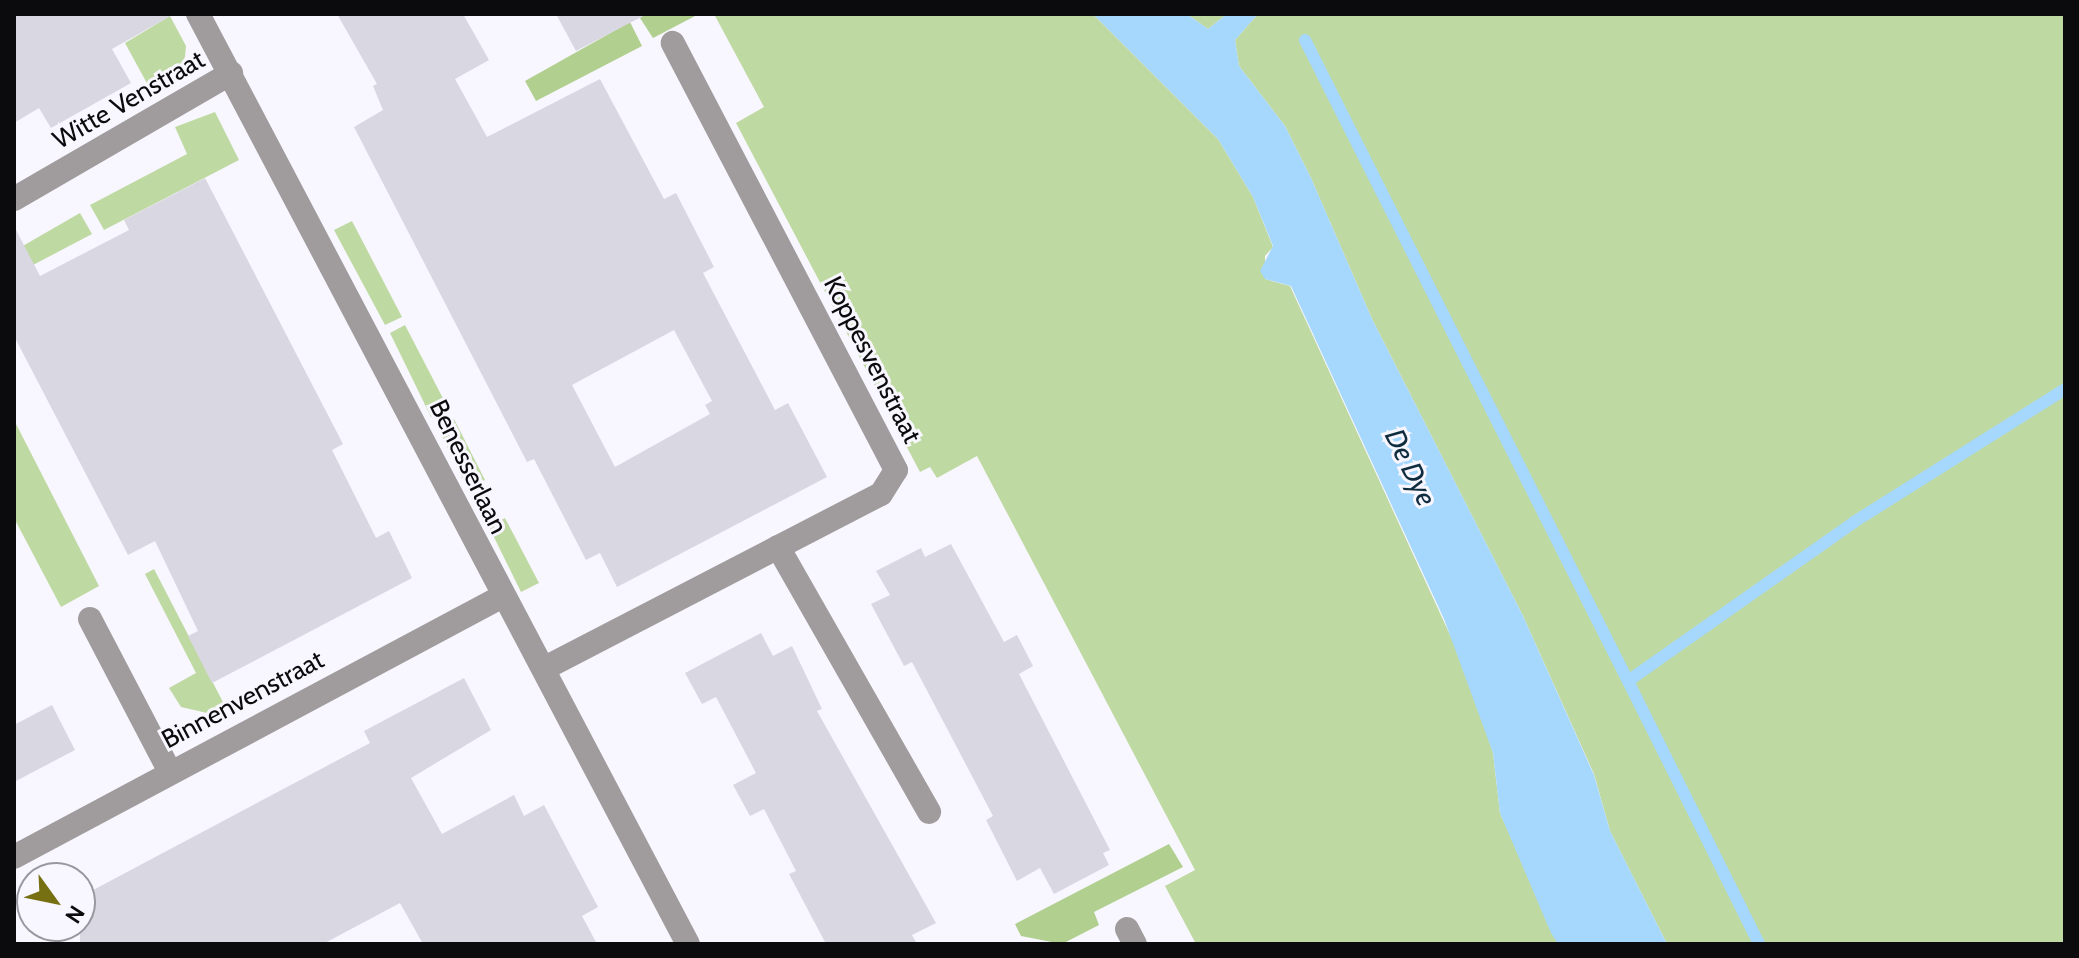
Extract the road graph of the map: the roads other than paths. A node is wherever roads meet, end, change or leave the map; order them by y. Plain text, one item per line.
1 (198, 14) edge
2 (673, 43) dead end
3 (231, 73) junction
4 (14, 199) edge
5 (778, 547) junction
6 (501, 597) junction
7 (90, 619) dead end
8 (545, 668) junction
9 (169, 770) junction
10 (929, 812) dead end
11 (14, 857) edge
12 (688, 944) edge

1 - 3 street, Benesserlaan
2 - 5 street, Koppesvenstraat
3 - 4 street, Witte Venstraat
3 - 6 street, Benesserlaan
5 - 8 street, Koppesvenstraat
5 - 10 street
6 - 8 street, Benesserlaan
6 - 9 street, Binnenvenstraat
7 - 9 street
8 - 12 street, Benesserlaan
9 - 11 street, Binnenvenstraat

